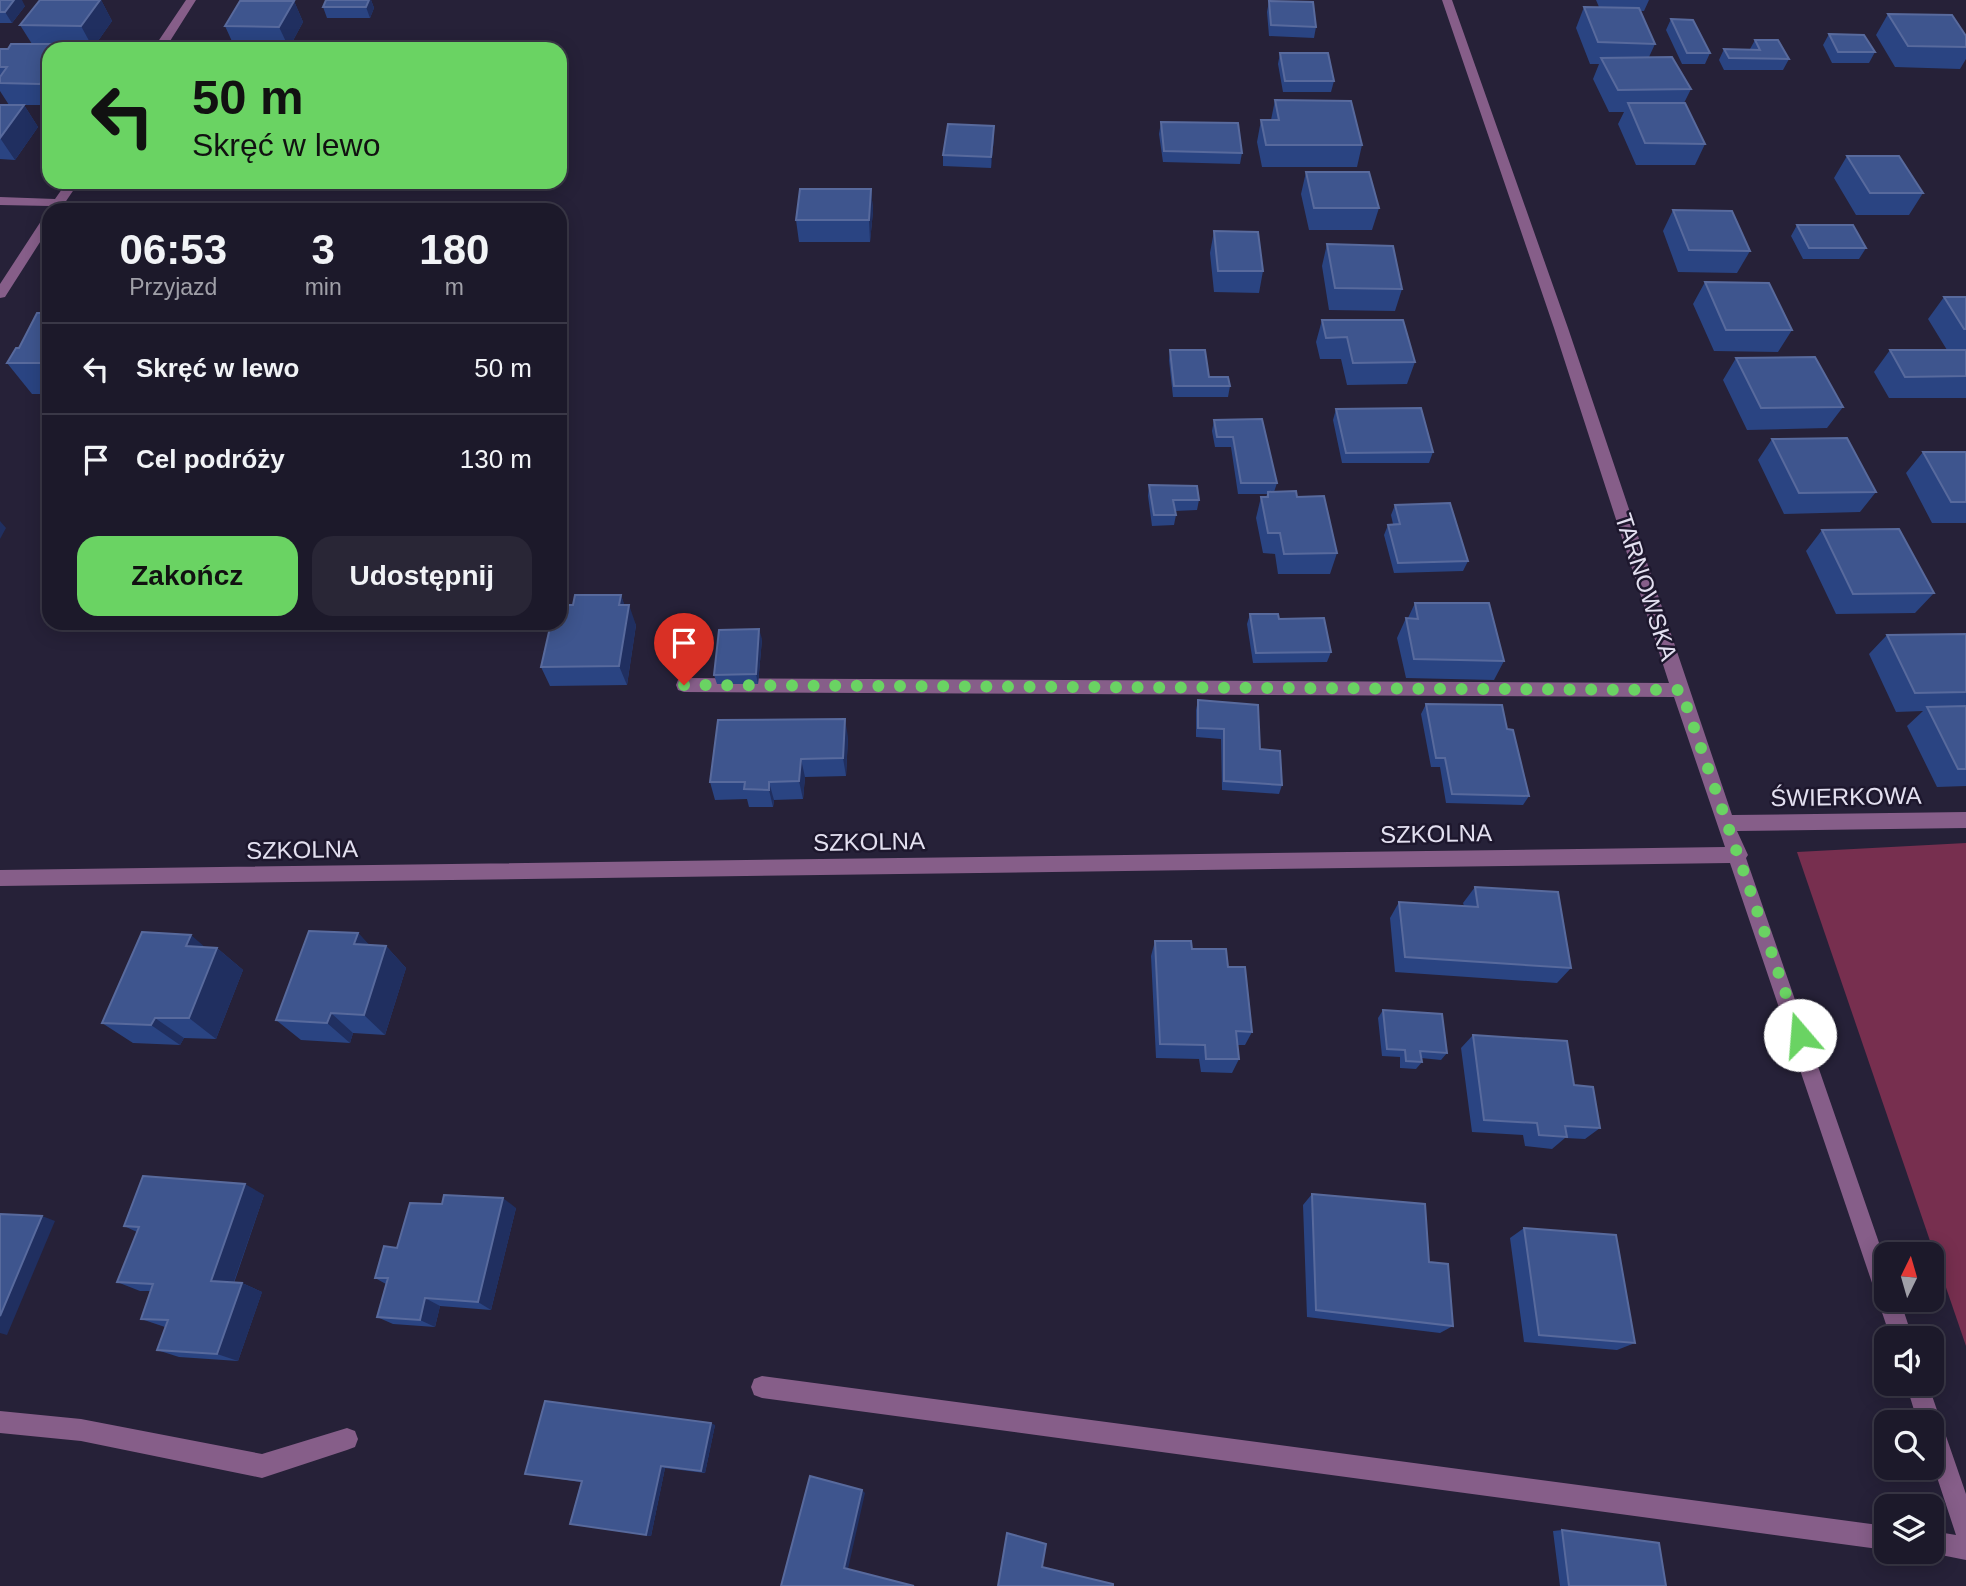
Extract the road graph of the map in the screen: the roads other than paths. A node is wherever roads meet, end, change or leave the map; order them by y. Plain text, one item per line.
1 (191, 0) edge
2 (1447, 0) edge
3 (164, 42) edge
4 (0, 201) edge
5 (42, 205) edge
6 (42, 229) edge
7 (0, 294) edge
8 (684, 685) dead end
9 (1681, 690) junction
10 (1966, 820) edge
11 (1726, 823) junction
12 (1739, 855) junction
13 (0, 878) edge
14 (1874, 1257) edge
15 (762, 1387) dead end
16 (0, 1422) edge
17 (347, 1439) dead end
18 (1944, 1464) edge
19 (1966, 1529) edge
20 (1874, 1536) edge
21 (1944, 1545) edge
22 (1966, 1548) edge

1 - 3 street
2 - 9 street, TARNOWSKA
4 - 5 street
6 - 7 street
8 - 9 street
9 - 11 street, TARNOWSKA
10 - 11 street, ŚWIERKOWA
11 - 12 street, TARNOWSKA
12 - 13 street, SZKOLNA
12 - 14 street, TARNOWSKA
15 - 20 street
16 - 17 street
18 - 19 street
21 - 22 street

